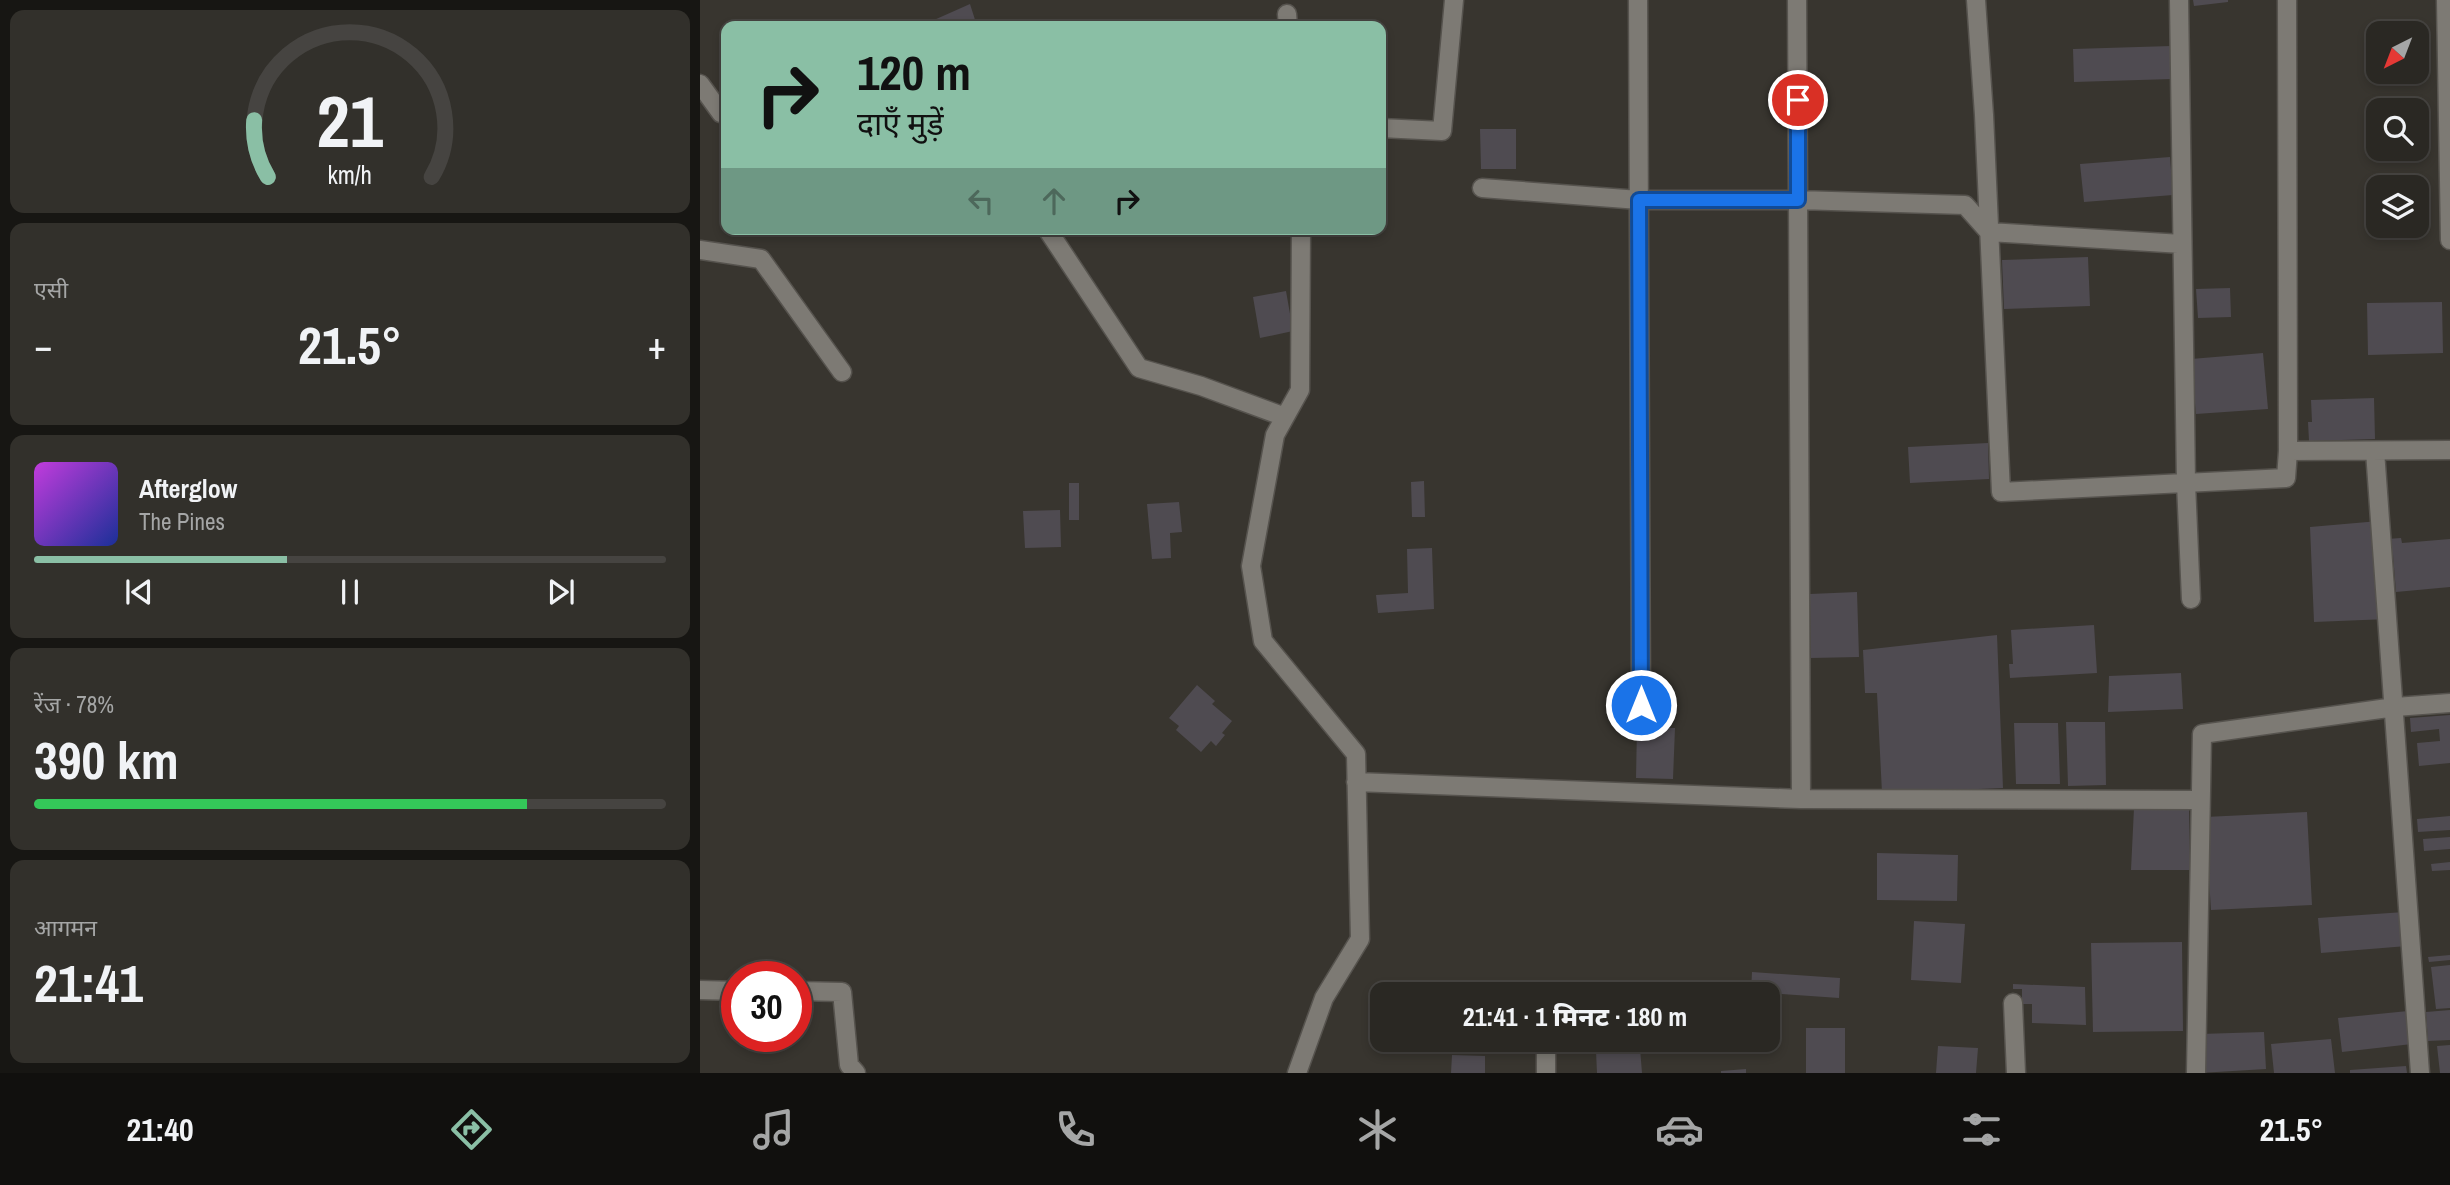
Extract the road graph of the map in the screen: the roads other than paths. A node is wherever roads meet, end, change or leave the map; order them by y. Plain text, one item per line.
1 (1454, 0) edge
2 (1639, 0) edge
3 (1797, 0) edge
4 (1976, 0) edge
5 (2179, 0) edge
6 (2287, 0) edge
7 (2446, 0) edge
8 (700, 84) edge
9 (721, 113) edge
10 (1386, 128) edge
11 (1482, 188) dead end
12 (1639, 200) junction
13 (1798, 200) junction
14 (1989, 232) junction
15 (1051, 235) edge
16 (1301, 235) edge
17 (2450, 240) edge
18 (2182, 244) junction
19 (700, 250) edge
20 (842, 372) dead end
21 (1285, 417) junction
22 (2450, 450) edge
23 (2288, 451) junction
24 (2375, 451) junction
25 (2186, 483) junction
26 (2190, 599) dead end
27 (2450, 703) edge
28 (1641, 705) dead end
29 (2395, 707) junction
30 (1356, 782) junction
31 (1801, 799) junction
32 (2200, 800) junction
33 (700, 990) edge
34 (721, 991) edge
35 (812, 991) edge
36 (2013, 1003) dead end
37 (1546, 1052) edge
38 (856, 1073) edge
39 (1297, 1073) edge
40 (1546, 1073) edge
41 (2016, 1073) edge
42 (2196, 1073) edge
43 (2420, 1073) edge

1 - 10 street
2 - 12 street
3 - 13 street
4 - 14 street
5 - 18 street
6 - 23 street
7 - 17 street
8 - 9 street
11 - 12 street
12 - 13 street
12 - 28 street
13 - 14 street
13 - 31 street
14 - 18 street
14 - 25 street
15 - 21 street
16 - 21 street
18 - 25 street
19 - 20 street
21 - 30 street
22 - 24 street
23 - 24 street
23 - 25 street
24 - 29 street
25 - 26 street
27 - 29 street
29 - 32 street
29 - 43 street
30 - 31 street
30 - 39 street
31 - 32 street
32 - 42 street
33 - 34 street
35 - 38 street
36 - 41 street
37 - 40 street

